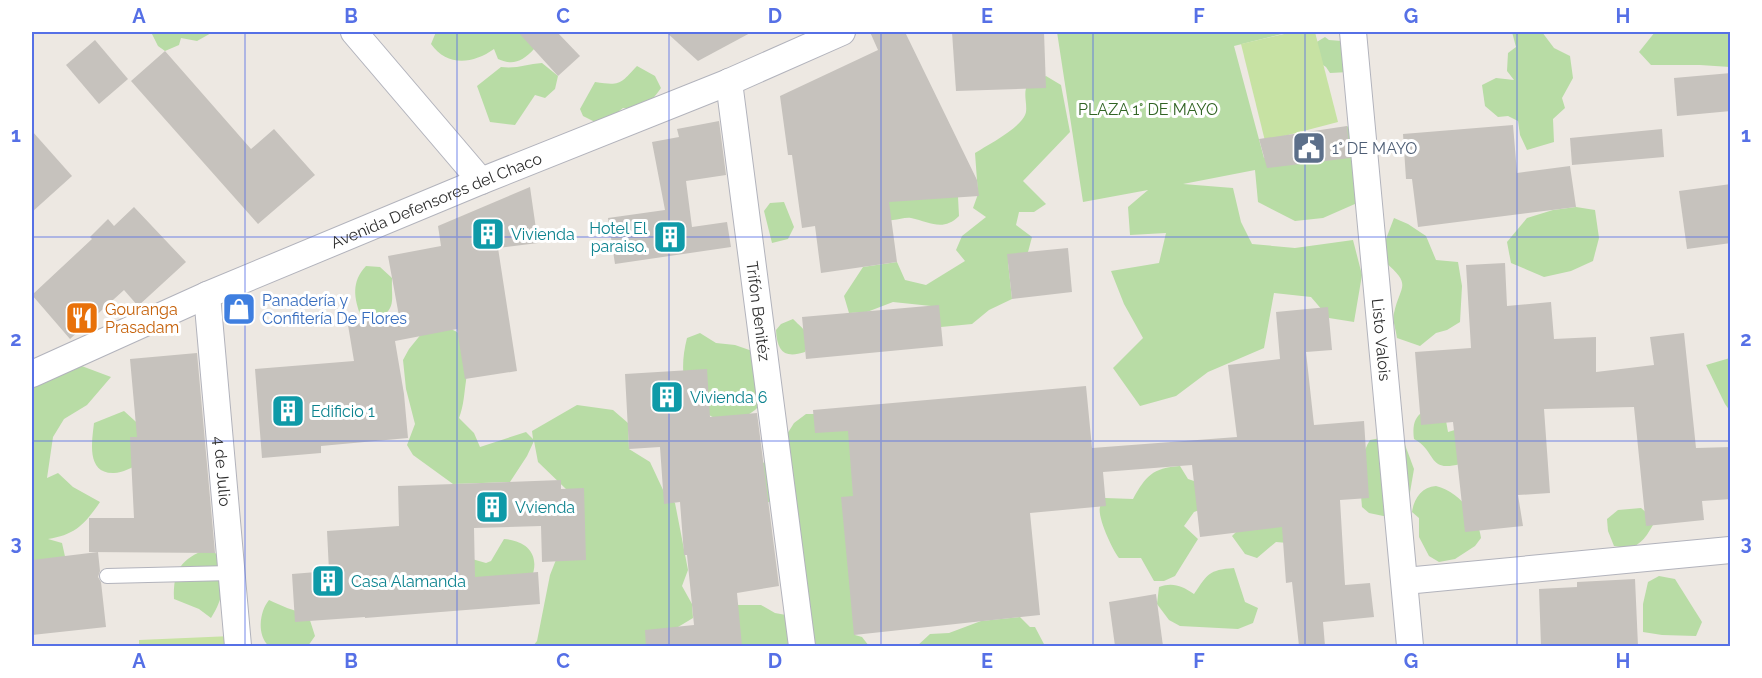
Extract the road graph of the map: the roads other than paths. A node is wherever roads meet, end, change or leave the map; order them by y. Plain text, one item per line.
1 (354, 32) edge
2 (842, 32) edge
3 (1353, 32) edge
4 (729, 82) junction
5 (481, 181) junction
6 (207, 295) junction
7 (32, 374) edge
8 (1731, 550) edge
9 (231, 573) junction
10 (106, 576) dead end
11 (1405, 581) junction
12 (238, 646) edge
13 (802, 646) edge
14 (1410, 646) edge

1 - 5 street
2 - 4 street, Avenida Defensores del Chaco
3 - 11 street, Listo Valois
4 - 5 street, Avenida Defensores del Chaco
4 - 13 street, Trifón Benitéz
5 - 6 street, Avenida Defensores del Chaco
6 - 7 street, Avenida Defensores del Chaco
6 - 9 street, 4 de Julio
8 - 11 street
9 - 10 lane
9 - 12 street, 4 de Julio
11 - 14 street, Listo Valois

